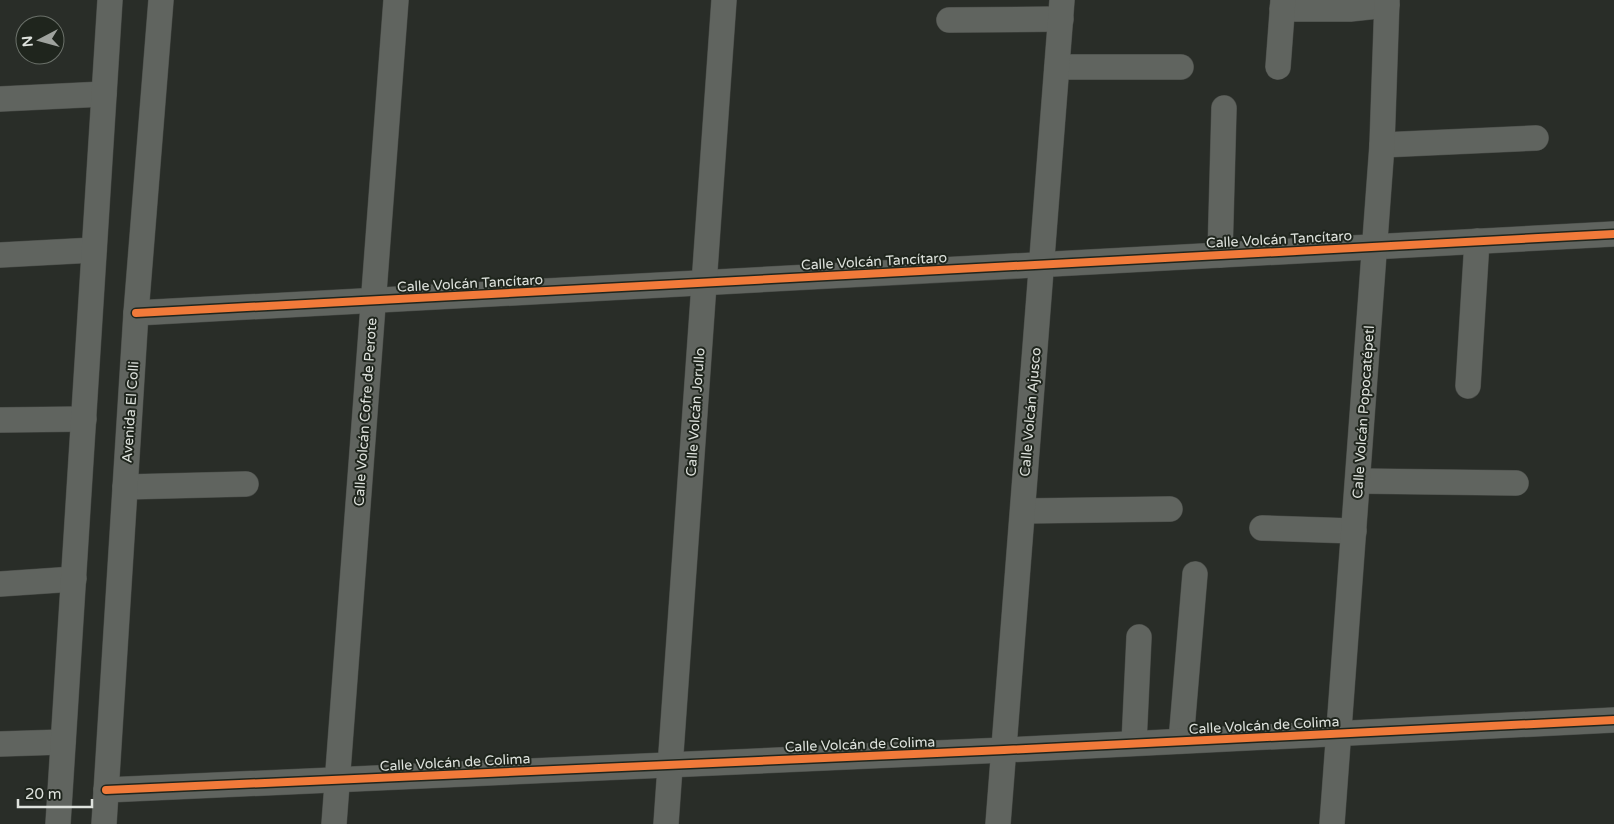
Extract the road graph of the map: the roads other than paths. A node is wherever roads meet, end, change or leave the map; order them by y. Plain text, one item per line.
1 (110, 0) edge
2 (161, 0) edge
3 (396, 0) edge
4 (724, 0) edge
5 (1387, 3) edge
6 (1283, 5) edge
7 (1062, 10) edge
8 (949, 20) dead end
9 (1057, 66) junction
10 (1278, 67) dead end
11 (1181, 68) dead end
12 (104, 94) junction
13 (0, 99) edge
14 (1224, 108) dead end
15 (1536, 138) dead end
16 (1382, 145) junction
17 (1614, 234) edge
18 (1477, 241) junction
19 (1375, 247) junction
20 (94, 250) junction
21 (0, 255) edge
22 (1220, 255) junction
23 (1042, 264) junction
24 (704, 283) junction
25 (373, 301) junction
26 (136, 314) junction
27 (1468, 386) dead end
28 (84, 418) junction
29 (0, 420) edge
30 (1358, 481) junction
31 (1516, 483) dead end
32 (246, 484) dead end
33 (125, 487) junction
34 (1170, 509) dead end
35 (1023, 511) junction
36 (1262, 528) dead end
37 (1354, 531) junction
38 (1194, 574) dead end
39 (74, 580) junction
40 (0, 584) edge
41 (1139, 637) dead end
42 (1614, 720) edge
43 (1339, 734) junction
44 (1181, 741) junction
45 (64, 742) junction
46 (1134, 743) junction
47 (0, 744) edge
48 (1004, 750) junction
49 (670, 764) junction
50 (337, 779) junction
51 (106, 790) junction
52 (58, 824) edge
53 (104, 824) edge
54 (334, 824) edge
55 (666, 824) edge
56 (998, 824) edge
57 (1332, 824) edge

1 - 12 street
2 - 26 street, Avenida El Colli
3 - 25 street, Calle Volcán Cofre de Perote
4 - 24 street, Calle Volcán Jorullo
5 - 6 street
5 - 16 street, Calle Volcán Popocatépetl
6 - 10 street
7 - 8 street
7 - 9 street, Calle Volcán Ajusco
9 - 11 street
9 - 23 street, Calle Volcán Ajusco
12 - 13 street
12 - 20 street
14 - 22 street
15 - 16 street
16 - 19 street, Calle Volcán Popocatépetl
17 - 18 street, Calle Volcán Tancítaro
18 - 19 street, Calle Volcán Tancítaro
18 - 27 street
19 - 22 street, Calle Volcán Tancítaro
19 - 30 street, Calle Volcán Popocatépetl
20 - 21 street
20 - 28 street
22 - 23 street, Calle Volcán Tancítaro
23 - 24 street, Calle Volcán Tancítaro
23 - 35 street, Calle Volcán Ajusco
24 - 25 street, Calle Volcán Tancítaro
24 - 49 street, Calle Volcán Jorullo
25 - 26 street, Calle Volcán Tancítaro
25 - 50 street, Calle Volcán Cofre de Perote
26 - 33 street, Avenida El Colli
28 - 29 street
28 - 39 street
30 - 31 street
30 - 37 street, Calle Volcán Popocatépetl
32 - 33 street
33 - 51 street, Avenida El Colli
34 - 35 street
35 - 48 street, Calle Volcán Ajusco
36 - 37 street
37 - 43 street, Calle Volcán Popocatépetl
38 - 44 street
39 - 40 street
39 - 45 street
41 - 46 street
42 - 43 street, Calle Volcán de Colima
43 - 44 street, Calle Volcán de Colima
43 - 57 street, Calle Volcán Popocatépetl
44 - 46 street, Calle Volcán de Colima
45 - 47 street
45 - 52 street
46 - 48 street, Calle Volcán de Colima
48 - 49 street, Calle Volcán de Colima
48 - 56 street, Calle Volcán Ajusco
49 - 50 street, Calle Volcán de Colima
49 - 55 street, Calle Volcán Jorullo
50 - 51 street, Calle Volcán de Colima
50 - 54 street, Calle Volcán Cofre de Perote
51 - 53 street, Avenida El Colli

